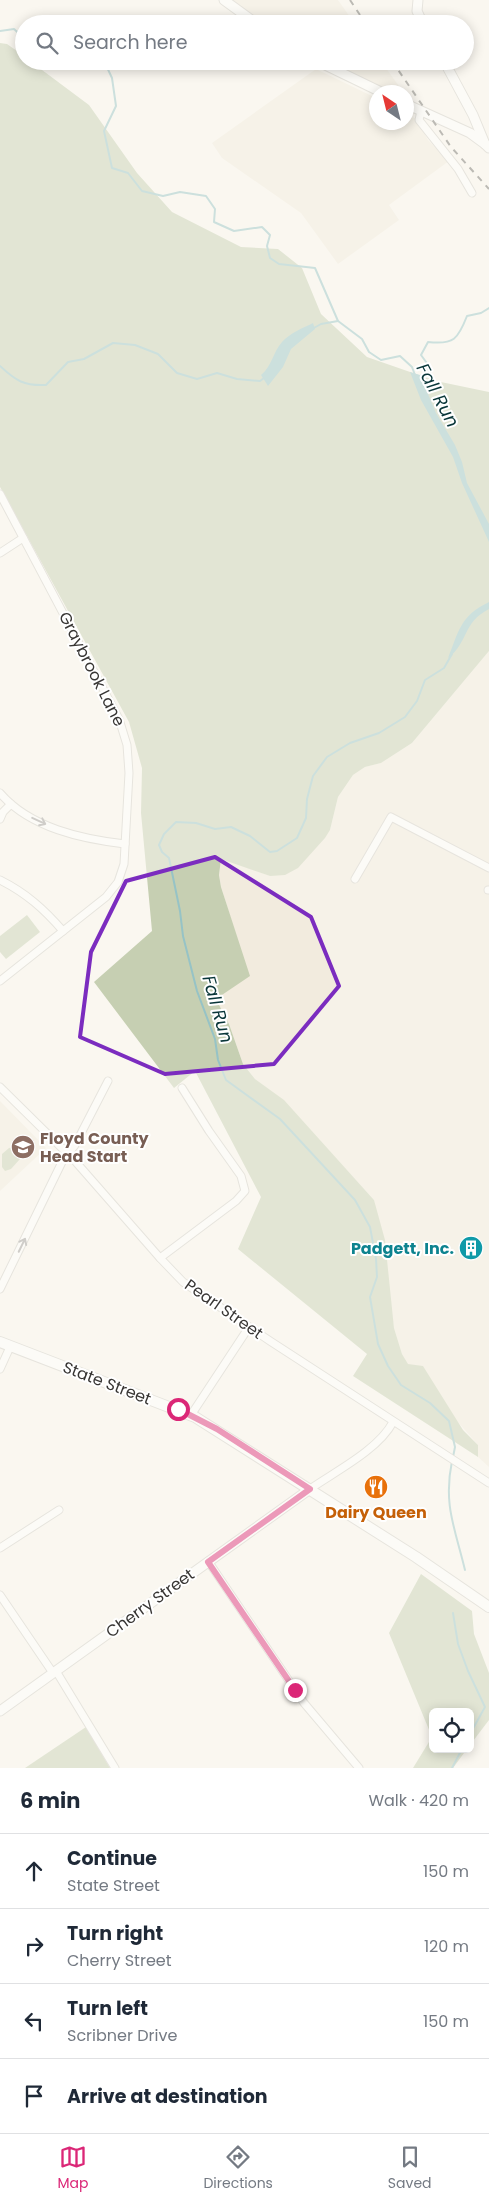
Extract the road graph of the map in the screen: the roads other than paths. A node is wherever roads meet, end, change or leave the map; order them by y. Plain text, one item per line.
1 (224, 0) edge
2 (418, 0) edge
3 (245, 15) edge
4 (419, 15) edge
5 (336, 70) edge
6 (449, 70) edge
7 (369, 86) edge
8 (414, 108) edge
9 (421, 111) junction
10 (487, 146) edge
11 (472, 193) dead end
12 (0, 494) edge
13 (23, 538) junction
14 (0, 553) edge
15 (0, 793) edge
16 (11, 804) junction
17 (0, 820) edge
18 (125, 844) junction
19 (489, 868) edge
20 (354, 879) dead end
21 (0, 880) edge
22 (62, 931) junction
23 (0, 981) edge
24 (108, 1081) dead end
25 (0, 1087) edge
26 (182, 1088) dead end
27 (67, 1154) junction
28 (160, 1258) junction
29 (0, 1289) edge
30 (249, 1327) junction
31 (0, 1342) edge
32 (10, 1347) junction
33 (0, 1369) edge
34 (191, 1415) junction
35 (394, 1422) junction
36 (489, 1483) edge
37 (310, 1489) junction
38 (59, 1510) dead end
39 (0, 1548) edge
40 (208, 1562) junction
41 (0, 1595) edge
42 (489, 1607) edge
43 (54, 1672) junction
44 (0, 1711) edge
45 (115, 1768) edge
46 (359, 1768) edge

1 - 3 street
2 - 4 street
5 - 7 street
6 - 10 street
8 - 9 street
9 - 10 street
9 - 11 street
12 - 13 street, Graybrook Lane
13 - 14 street
13 - 18 street, Graybrook Lane
15 - 16 street
16 - 17 street
16 -> 18 street
18 - 22 street, Graybrook Lane
19 - 20 street
21 - 22 street
22 - 23 street, Graybrook Lane
24 - 27 street
25 - 27 street, Pearl Street
26 - 28 street
27 - 28 street, Pearl Street
29 -> 27 street
28 - 30 street, Pearl Street
30 - 34 street
30 - 35 street, Pearl Street
31 - 32 main road, State Street
32 - 33 street
32 - 34 main road, State Street
34 - 37 main road, State Street
35 - 36 street, Pearl Street
35 - 37 street, Cherry Street
37 - 40 street, Cherry Street
37 - 42 main road, State Street
38 - 39 street
40 - 43 street, Cherry Street
40 - 46 street
41 - 43 street
43 - 44 street, Cherry Street
43 - 45 street

